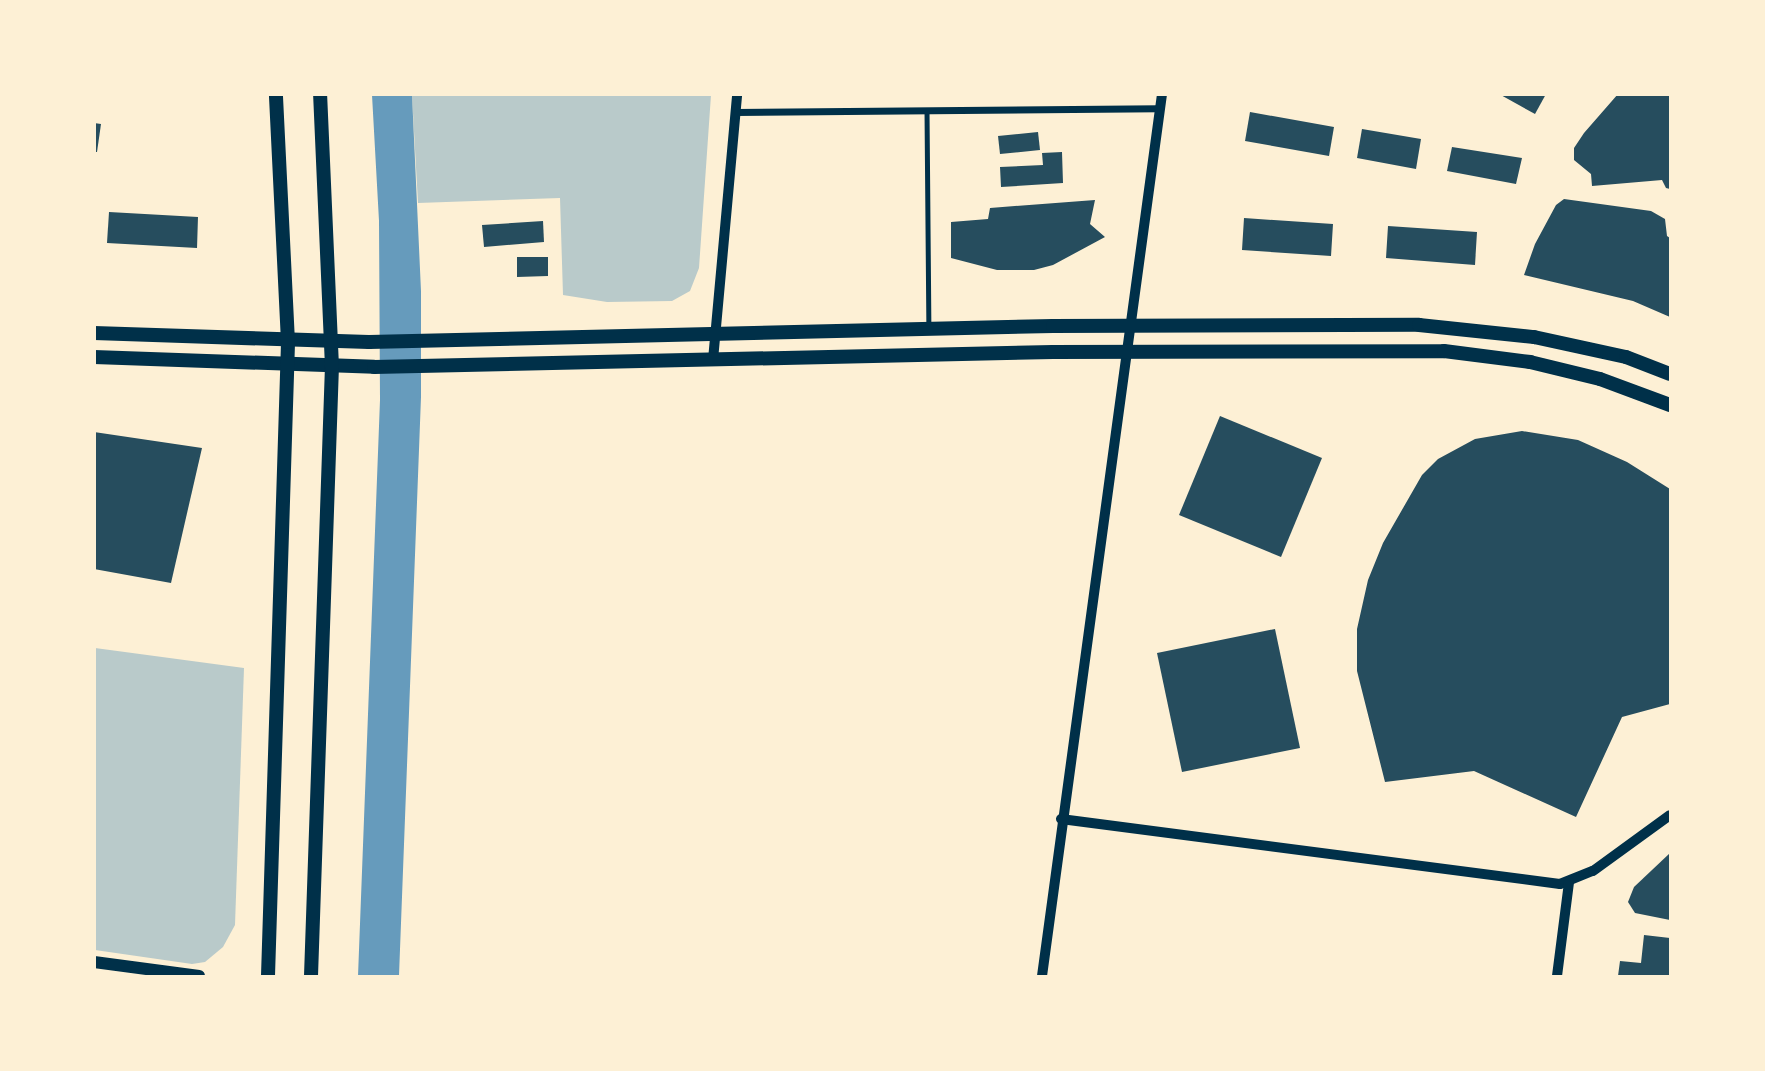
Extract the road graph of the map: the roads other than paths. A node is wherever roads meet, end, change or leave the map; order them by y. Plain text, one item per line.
1 (276, 94) edge
2 (320, 94) edge
3 (737, 94) edge
4 (1162, 94) edge
5 (1158, 108) junction
6 (927, 110) junction
7 (735, 113) junction
8 (1130, 325) junction
9 (929, 328) junction
10 (715, 332) junction
11 (94, 333) edge
12 (332, 341) junction
13 (288, 342) junction
14 (1128, 352) junction
15 (94, 357) edge
16 (713, 360) junction
17 (288, 366) junction
18 (332, 367) junction
19 (1671, 374) edge
20 (1671, 405) edge
21 (1671, 815) edge
22 (1061, 819) junction
23 (1569, 882) junction
24 (94, 962) edge
25 (199, 976) edge
26 (268, 976) edge
27 (312, 976) edge
28 (1042, 976) edge
29 (1557, 976) edge

1 - 13 main road
2 - 12 main road
3 - 7 street
4 - 5 street
5 - 6 street
5 - 8 street
6 - 7 street
6 - 9 lane
7 - 10 street
8 - 9 main road
8 - 14 street
8 - 19 main road
9 - 10 main road
10 - 12 main road
10 - 16 street
11 - 13 main road
12 - 13 main road
12 - 18 main road
13 - 17 main road
14 - 16 main road
14 - 20 main road
14 - 22 street
15 - 17 main road
16 - 18 main road
17 - 18 main road
17 - 26 main road
18 - 27 main road
21 - 23 street
22 - 23 street
22 - 28 street
23 - 29 street
24 - 25 main road

